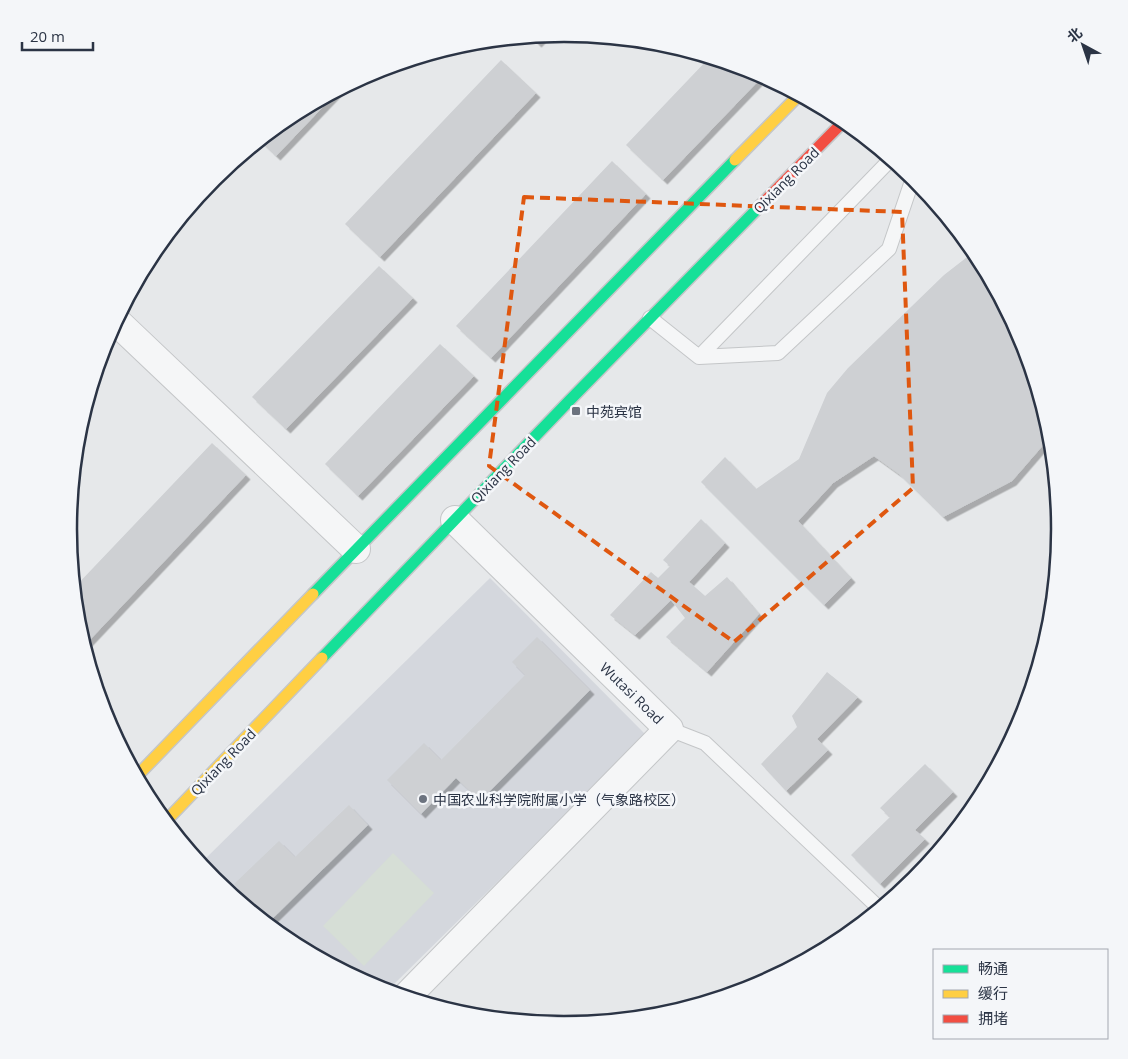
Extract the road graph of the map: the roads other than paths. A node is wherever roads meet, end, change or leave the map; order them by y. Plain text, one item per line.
1 (794, 101) edge
2 (838, 127) edge
3 (886, 164) edge
4 (910, 187) edge
5 (650, 318) junction
6 (122, 326) edge
7 (699, 357) junction
8 (455, 520) junction
9 (356, 549) junction
10 (669, 729) junction
11 (141, 771) edge
12 (171, 816) edge
13 (875, 904) edge
14 (411, 992) edge

1 - 9 street
2 - 5 street, Qixiang Road
3 - 7 lane
4 - 7 lane
5 - 7 lane
5 - 8 street, Qixiang Road
6 - 9 street
8 - 10 street, Wutasi Road
8 - 12 street, Qixiang Road
9 - 11 street
10 - 13 lane
10 - 14 street, Wutasi Road

